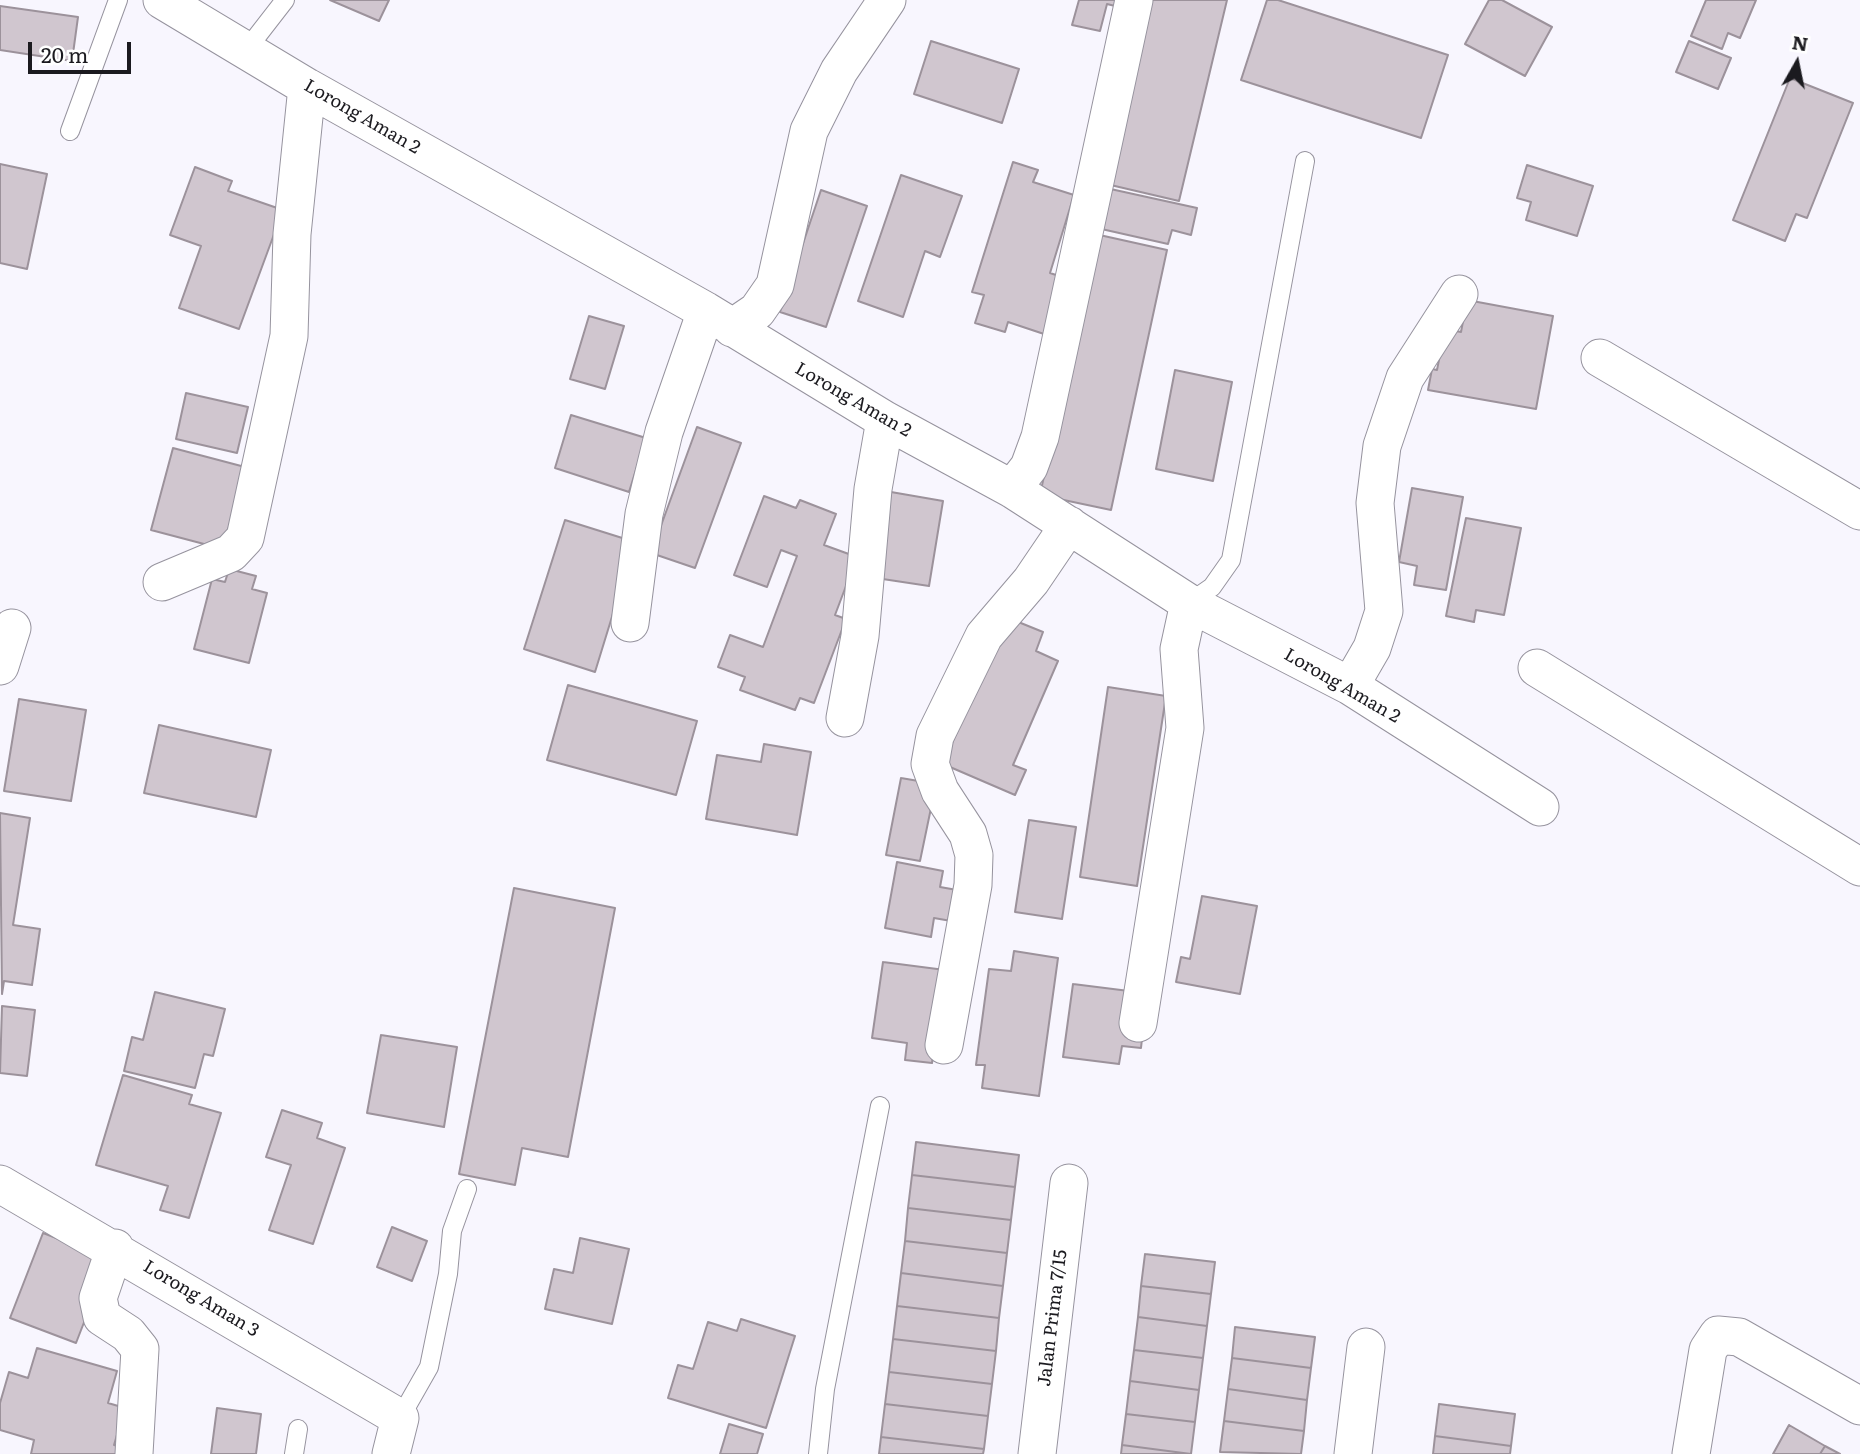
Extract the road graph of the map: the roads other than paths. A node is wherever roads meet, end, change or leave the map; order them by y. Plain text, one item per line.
1 (118, 0) edge
2 (162, 0) edge
3 (285, 0) edge
4 (887, 0) edge
5 (1134, 0) edge
6 (247, 49) junction
7 (307, 87) junction
8 (71, 131) dead end
9 (1305, 161) dead end
10 (1459, 294) dead end
11 (719, 320) junction
12 (1600, 358) dead end
13 (885, 420) junction
14 (1012, 489) junction
15 (1860, 511) edge
16 (1069, 526) junction
17 (162, 582) dead end
18 (1189, 603) junction
19 (630, 623) dead end
20 (12, 628) dead end
21 (0, 666) edge
22 (1536, 668) dead end
23 (1350, 686) junction
24 (845, 718) dead end
25 (1540, 807) dead end
26 (1860, 867) edge
27 (1138, 1023) dead end
28 (944, 1045) dead end
29 (880, 1105) dead end
30 (1069, 1183) dead end
31 (0, 1184) edge
32 (467, 1189) dead end
33 (115, 1248) junction
34 (1366, 1347) dead end
35 (1860, 1406) edge
36 (400, 1418) junction
37 (298, 1429) dead end
38 (134, 1454) edge
39 (294, 1454) edge
40 (391, 1454) edge
41 (818, 1454) edge
42 (1037, 1454) edge
43 (1353, 1454) edge
44 (1691, 1454) edge

1 - 8 lane
2 - 6 street, Lorong Aman 2
3 - 6 lane
4 - 11 street
5 - 14 street
6 - 7 street, Lorong Aman 2
7 - 11 street, Lorong Aman 2
7 - 17 street
9 - 18 lane
10 - 23 street
11 - 13 street, Lorong Aman 2
11 - 19 street
12 - 15 street
13 - 14 street, Lorong Aman 2
13 - 24 street
14 - 16 street, Lorong Aman 2
16 - 18 street, Lorong Aman 2
16 - 28 street
18 - 23 street, Lorong Aman 2
18 - 27 street
20 - 21 street
22 - 26 street
23 - 25 street, Lorong Aman 2
29 - 41 lane
30 - 42 street, Jalan Prima 7/15
31 - 33 street, Lorong Aman 3
32 - 36 lane
33 - 36 street, Lorong Aman 3
33 - 38 street
34 - 43 street
35 - 44 street
36 - 40 street
37 - 39 lane

